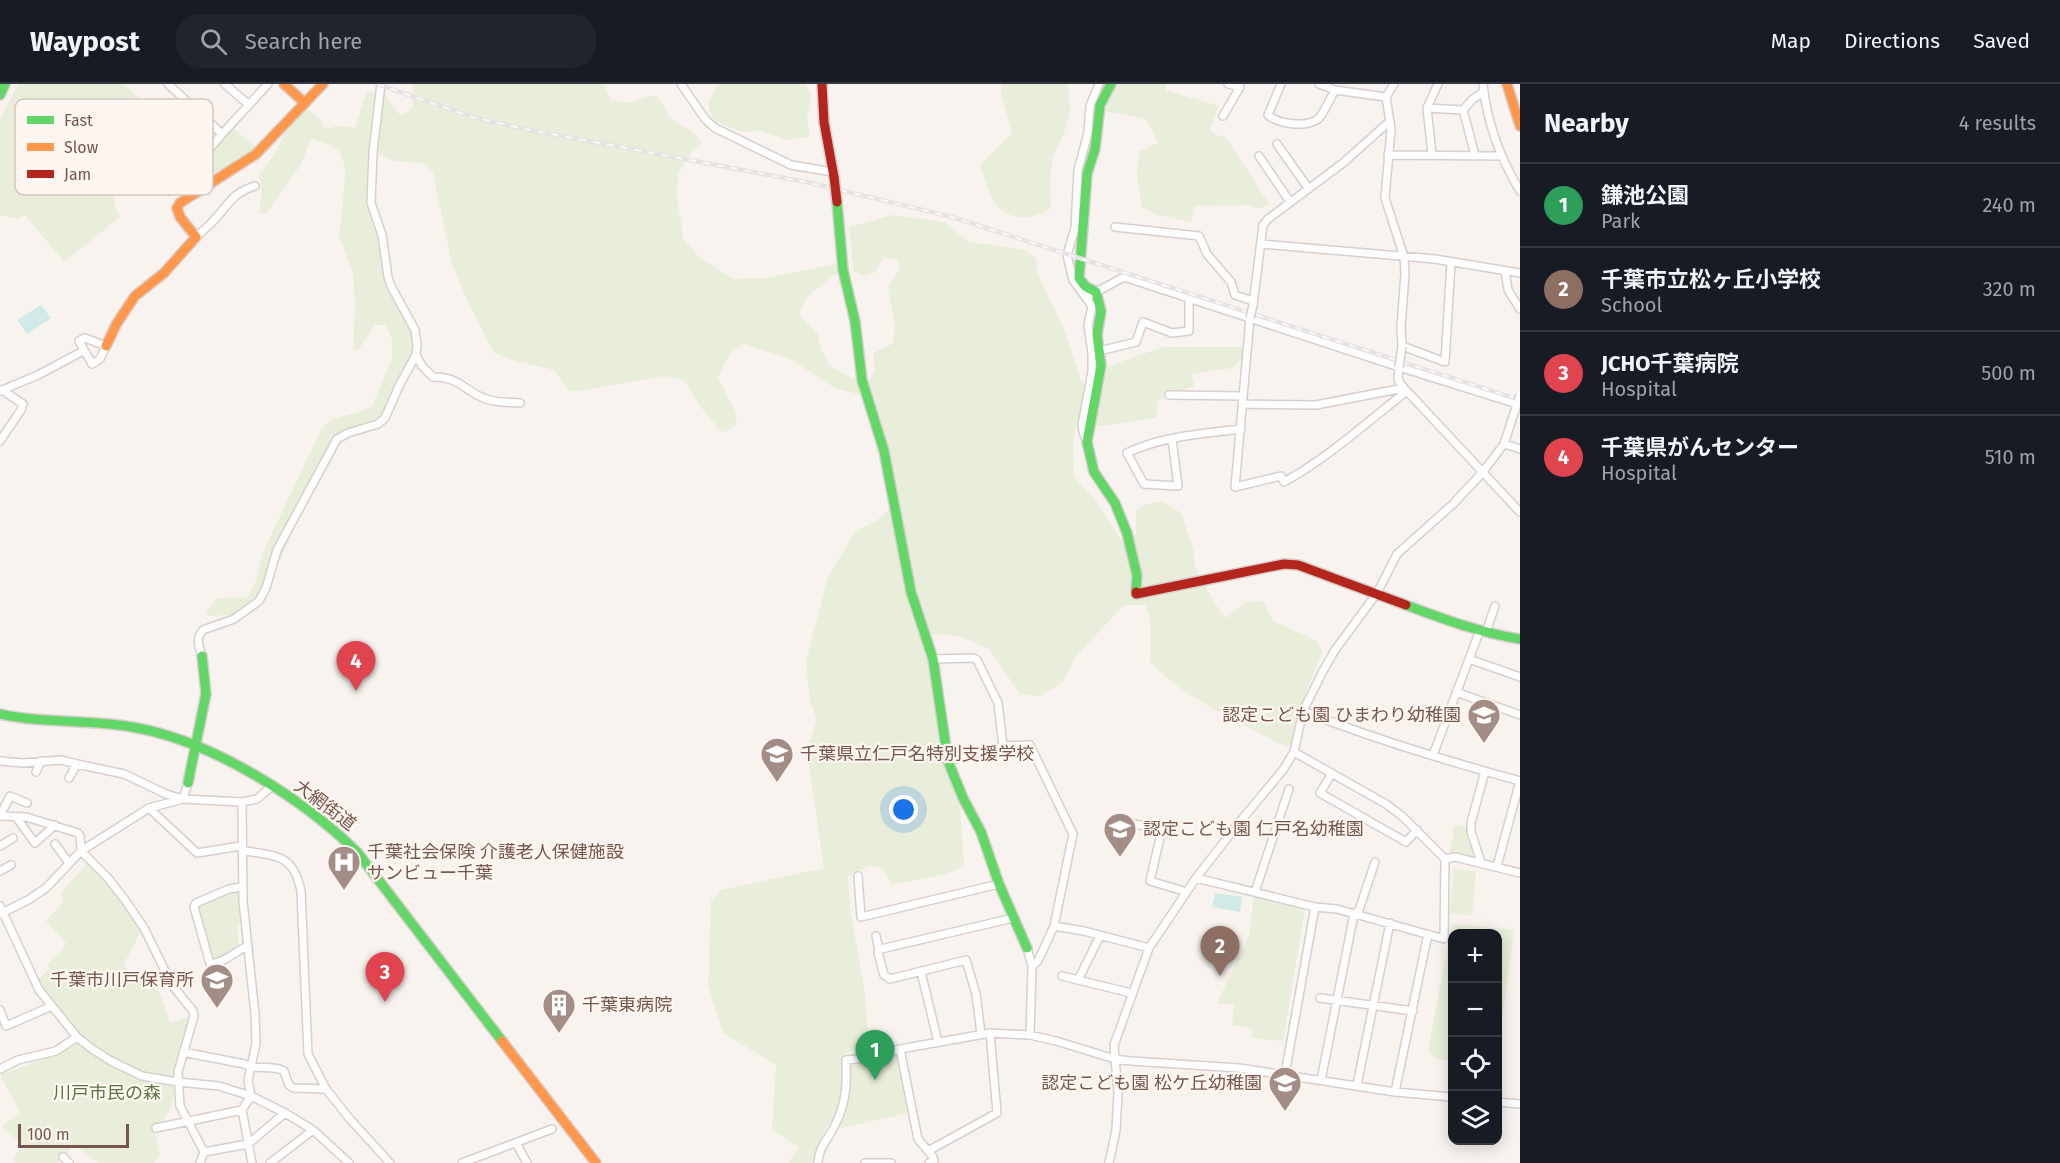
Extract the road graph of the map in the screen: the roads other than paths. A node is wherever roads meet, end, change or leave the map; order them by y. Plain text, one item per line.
1 (5, 84) edge
2 (168, 84) edge
3 (225, 84) edge
4 (268, 84) edge
5 (284, 84) edge
6 (323, 84) edge
7 (381, 84) edge
8 (681, 84) edge
9 (822, 84) edge
10 (1100, 84) edge
11 (1111, 84) edge
12 (1228, 84) edge
13 (1281, 84) edge
14 (1319, 84) edge
15 (1394, 84) edge
16 (1438, 84) edge
17 (1507, 84) edge
18 (1240, 86) edge
19 (1484, 88) edge
20 (1335, 90) junction
21 (0, 95) edge
22 (1386, 97) junction
23 (184, 99) edge
24 (305, 103) junction
25 (249, 105) junction
26 (1427, 108) junction
27 (1463, 110) junction
28 (1223, 116) dead end
29 (1390, 121) junction
30 (213, 126) edge
31 (1520, 126) edge
32 (222, 134) junction
33 (1277, 144) dead end
34 (213, 145) edge
35 (1431, 154) junction
36 (1388, 155) junction
37 (1475, 155) junction
38 (1259, 156) dead end
39 (1501, 156) junction
40 (833, 175) junction
41 (213, 182) edge
42 (255, 186) dead end
43 (1308, 188) junction
44 (1520, 191) edge
45 (193, 195) edge
46 (1290, 202) junction
47 (1115, 227) dead end
48 (196, 237) junction
49 (1262, 244) junction
50 (1404, 257) junction
51 (1451, 263) junction
52 (1505, 271) junction
53 (1520, 273) edge
54 (1096, 292) junction
55 (1087, 297) junction
56 (1189, 298) junction
57 (1253, 303) junction
58 (1520, 309) edge
59 (1250, 318) junction
60 (106, 346) junction
61 (1402, 346) junction
62 (83, 351) junction
63 (1099, 351) junction
64 (416, 355) junction
65 (1399, 367) junction
66 (1, 390) edge
67 (1406, 390) junction
68 (1169, 395) dead end
69 (1242, 396) junction
70 (1518, 400) edge
71 (520, 403) dead end
72 (1242, 404) junction
73 (1241, 429) junction
74 (1172, 439) junction
75 (0, 441) edge
76 (1087, 442) junction
77 (1504, 444) junction
78 (1520, 449) edge
79 (1482, 473) junction
80 (1520, 512) edge
81 (1377, 593) junction
82 (1494, 606) dead end
83 (1483, 631) junction
84 (1520, 639) edge
85 (202, 656) joint
86 (933, 659) junction
87 (1469, 659) junction
88 (1520, 677) edge
89 (1456, 692) junction
90 (1303, 711) junction
91 (0, 714) edge
92 (1520, 715) edge
93 (1003, 746) junction
94 (194, 747) junction
95 (1294, 752) junction
96 (1433, 755) junction
97 (0, 761) edge
98 (41, 761) junction
99 (948, 761) junction
100 (77, 764) junction
101 (1485, 771) junction
102 (36, 772) dead end
103 (1332, 773) junction
104 (69, 778) dead end
105 (1520, 781) edge
106 (188, 783) joint
107 (272, 786) junction
108 (1290, 789) dead end
109 (183, 799) junction
110 (242, 802) junction
111 (27, 803) dead end
112 (149, 808) junction
113 (0, 816) edge
114 (16, 817) junction
115 (1117, 821) dead end
116 (55, 825) junction
117 (1417, 830) junction
118 (13, 838) dead end
119 (55, 844) dead end
120 (0, 846) edge
121 (242, 848) junction
122 (81, 851) junction
123 (1445, 859) junction
124 (1375, 862) dead end
125 (1481, 862) junction
126 (69, 863) junction
127 (11, 865) dead end
128 (1497, 866) junction
129 (0, 871) edge
130 (1520, 873) edge
131 (858, 876) dead end
132 (1196, 878) junction
133 (999, 884) junction
134 (242, 887) junction
135 (1187, 892) junction
136 (1255, 892) junction
137 (1316, 907) junction
138 (1, 911) edge
139 (1354, 914) junction
140 (861, 917) junction
141 (1013, 918) junction
142 (1390, 923) junction
143 (1054, 926) junction
144 (861, 927) dead end
145 (1428, 934) junction
146 (876, 936) dead end
147 (1100, 936) junction
148 (248, 946) junction
149 (1027, 948) joint
150 (1149, 948) junction
151 (879, 950) junction
152 (1032, 966) junction
153 (921, 972) junction
154 (1062, 976) dead end
155 (1078, 980) junction
156 (1131, 993) junction
157 (1320, 998) dead end
158 (1336, 1000) junction
159 (1373, 1005) junction
160 (52, 1006) junction
161 (0, 1010) edge
162 (1413, 1011) junction
163 (990, 1033) junction
164 (981, 1034) junction
165 (1030, 1035) junction
166 (77, 1036) junction
167 (938, 1042) junction
168 (900, 1049) junction
169 (183, 1052) junction
170 (1115, 1059) junction
171 (251, 1068) junction
172 (0, 1069) edge
173 (1285, 1074) junction
174 (1321, 1080) junction
175 (178, 1082) junction
176 (1357, 1086) junction
177 (326, 1089) junction
178 (1395, 1092) junction
179 (251, 1096) junction
180 (1448, 1097) edge
181 (1502, 1102) edge
182 (1520, 1104) edge
183 (242, 1110) junction
184 (285, 1113) junction
185 (188, 1120) junction
186 (156, 1128) dead end
187 (552, 1129) dead end
188 (313, 1130) junction
189 (516, 1143) junction
190 (248, 1144) junction
191 (928, 1151) junction
192 (204, 1152) junction
193 (201, 1163) edge
194 (252, 1163) edge
195 (270, 1163) edge
196 (349, 1163) edge
197 (390, 1163) edge
198 (462, 1163) edge
199 (527, 1163) edge
200 (596, 1163) edge
201 (818, 1163) edge
202 (865, 1163) edge
203 (891, 1163) edge
204 (929, 1163) edge
205 (1109, 1163) edge

1 - 21 main road
2 - 23 street
3 - 25 street
4 - 25 street
5 - 24 main road
6 - 24 main road
7 - 64 street
8 - 40 street
9 - 40 main road
10 - 55 street
11 - 54 main road
12 - 18 street
13 - 20 street
14 - 20 street
15 - 22 street
16 - 26 street
17 - 31 main road
18 - 28 street
19 - 27 street
19 - 39 street
20 - 22 street
22 - 29 street
24 - 41 main road
25 - 32 street
26 - 27 street
26 - 35 street
27 - 37 street
29 - 36 street
29 - 43 street
30 - 32 street
32 - 34 street
33 - 43 street
35 - 36 street
35 - 37 street
36 - 50 street
37 - 39 street
38 - 46 street
39 - 44 street
40 - 86 main road, bridge
42 - 48 street
43 - 46 street
45 - 48 main road
46 - 49 street
47 - 57 street
48 - 60 main road
49 - 50 street
49 - 57 street
50 - 51 street
50 - 61 street
51 - 52 street
51 - 61 street
52 - 53 street
52 - 58 street
54 - 55 street
54 - 56 street
54 - 63 main road
55 - 76 street
56 - 59 street
56 - 63 street
57 - 59 street, bridge
59 - 65 street
59 - 69 street
60 - 62 street
60 - 62 street
61 - 65 street, bridge
62 - 66 street
63 - 76 main road
64 - 71 street
64 - 85 street
65 - 67 street
65 - 70 street
66 - 75 street
67 - 72 street
67 - 73 street
67 - 79 street
68 - 69 street
69 - 72 street
70 - 77 street
72 - 73 street
73 - 74 street
74 - 74 street
76 - 81 main road
77 - 78 street
77 - 79 street
79 - 80 street
79 - 81 street
81 - 83 main road
81 - 90 street
82 - 83 street
83 - 84 main road
83 - 87 street
85 - 94 main road
86 - 93 street
86 - 99 main road
87 - 88 street
87 - 89 street
89 - 92 street
89 - 96 street
90 - 95 street
90 - 96 street
91 - 94 main road, 大網街道
93 - 99 street
93 - 143 street
94 - 106 main road
94 - 107 main road, 大網街道
95 - 103 street
95 - 132 street
96 - 101 street
97 - 98 street
98 - 100 street
98 - 102 street
99 - 133 main road
100 - 104 street
100 - 109 street
101 - 105 street
101 - 125 street
103 - 117 street
103 - 117 street
105 - 128 street
106 - 109 street
107 - 110 street
107 - 200 main road, 大網街道
108 - 136 street
109 - 110 street
109 - 112 street
110 - 121 street
111 - 113 street
112 - 121 street
112 - 122 street
113 - 114 street
114 - 116 street
114 - 116 street
115 - 135 street
116 - 122 street
117 - 123 street
118 - 120 street
119 - 126 street
121 - 134 street
121 - 177 street
122 - 126 street
122 - 169 street
123 - 125 street
123 - 145 street
124 - 139 street
125 - 128 street
126 - 138 street
127 - 129 street
128 - 130 street
131 - 140 street
132 - 135 street
132 - 136 street
133 - 140 street
133 - 141 main road
134 - 148 street
134 - 148 street
135 - 150 street
136 - 137 street
137 - 139 street
137 - 173 street
138 - 160 street
139 - 142 street
139 - 158 street
140 - 144 street
141 - 149 main road
141 - 151 street
142 - 145 street
142 - 159 street
143 - 147 street
143 - 152 street
145 - 162 street
146 - 151 street
147 - 150 street
147 - 155 street
148 - 171 street
149 - 152 street
150 - 156 street
151 - 153 street
152 - 165 street
153 - 164 street
153 - 167 street
154 - 155 street
155 - 156 street
156 - 170 street
157 - 158 street
158 - 159 street
158 - 174 street
159 - 162 street
159 - 176 street
160 - 161 street
160 - 166 street
162 - 178 street
163 - 164 street
163 - 165 street
163 - 191 street
164 - 167 street
165 - 170 street
166 - 172 street
166 - 175 street
167 - 168 street
168 - 191 street
168 - 201 street
169 - 171 street
169 - 175 street
170 - 173 street
170 - 205 street
171 - 177 street
171 - 179 street
173 - 174 street
174 - 176 street
175 - 179 street
175 - 185 street
176 - 178 street
177 - 197 street
178 - 180 street
179 - 183 street
179 - 184 street
181 - 182 street
183 - 185 street
183 - 190 street
184 - 188 street
184 - 190 street
185 - 186 street
185 - 192 street
187 - 189 street
188 - 195 street
188 - 196 street
189 - 198 street
189 - 199 street
190 - 192 street
190 - 194 street
191 - 204 street
192 - 193 street
202 - 203 street

